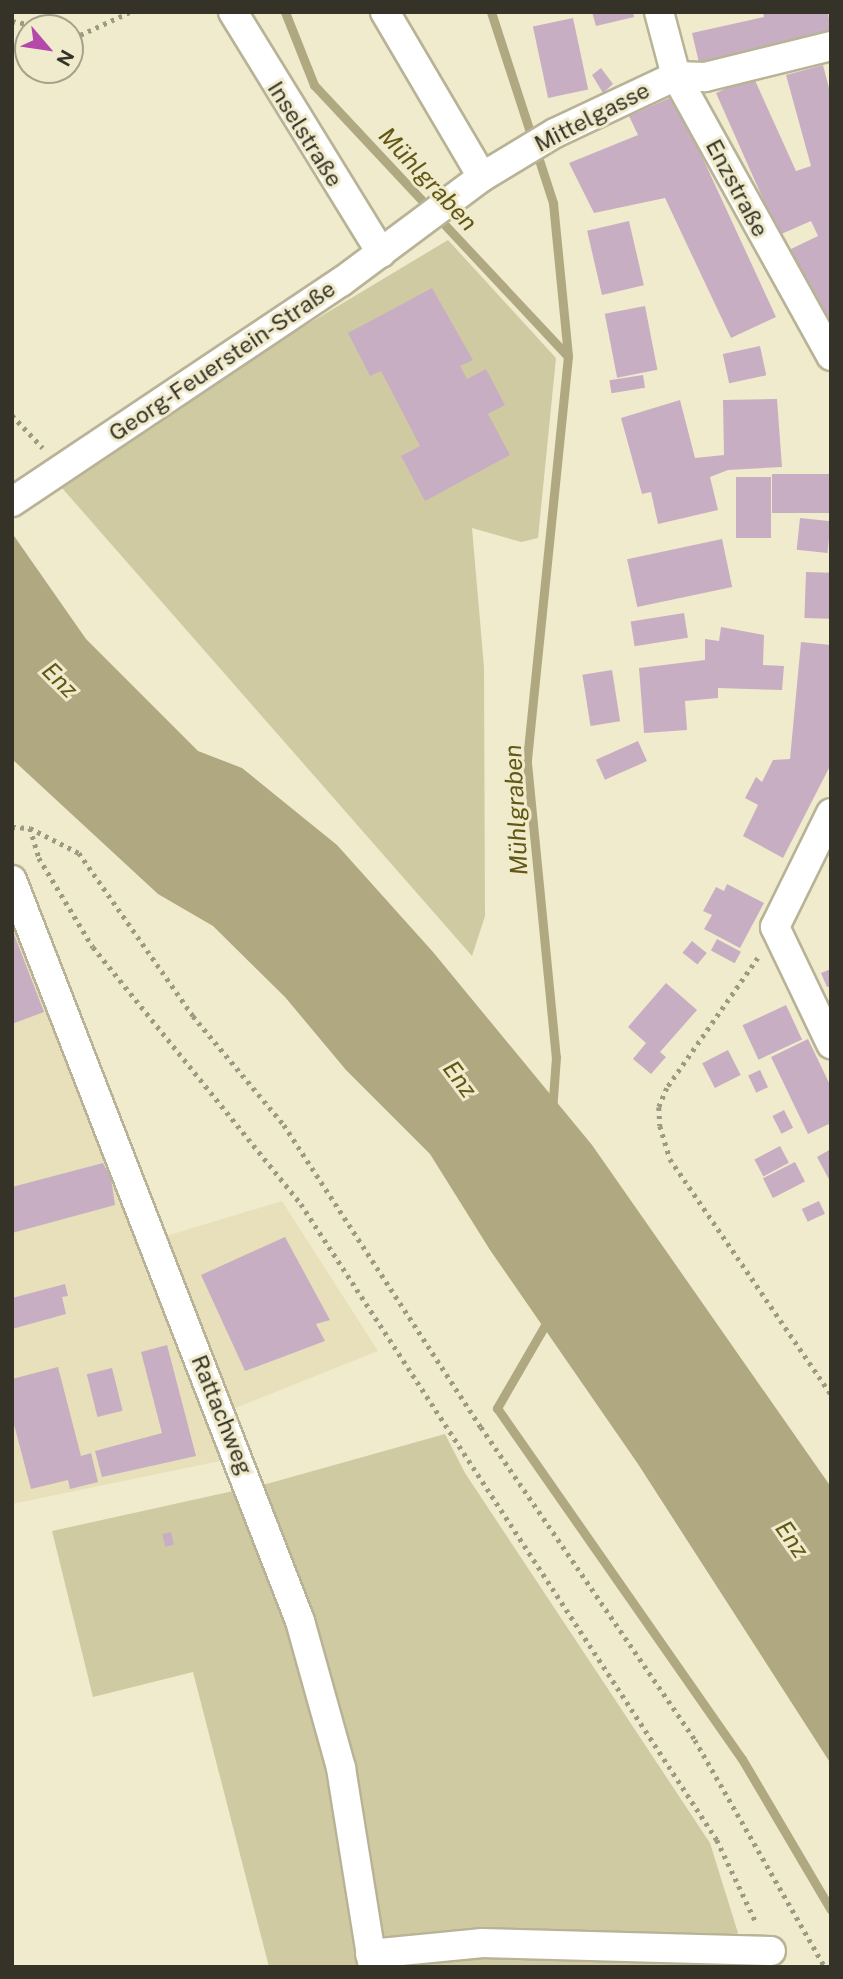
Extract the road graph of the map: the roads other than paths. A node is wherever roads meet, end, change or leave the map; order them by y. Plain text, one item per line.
1 (233, 12) edge
2 (385, 12) edge
3 (659, 12) edge
4 (831, 46) edge
5 (676, 76) junction
6 (482, 177) junction
7 (381, 253) junction
8 (831, 356) edge
9 (12, 502) edge
10 (831, 813) edge
11 (12, 880) edge
12 (831, 1044) edge
13 (771, 1951) road end
14 (371, 1961) edge

1 - 7 street, Inselstraße
2 - 6 street
3 - 5 street, Enzstraße
4 - 5 street, Mittelgasse
5 - 6 street, Mittelgasse
5 - 8 street, Enzstraße
6 - 7 street, Mittelgasse
7 - 9 street, Georg-Feuerstein-Straße
10 - 12 street
11 - 14 street, Rattachweg
13 - 14 street

